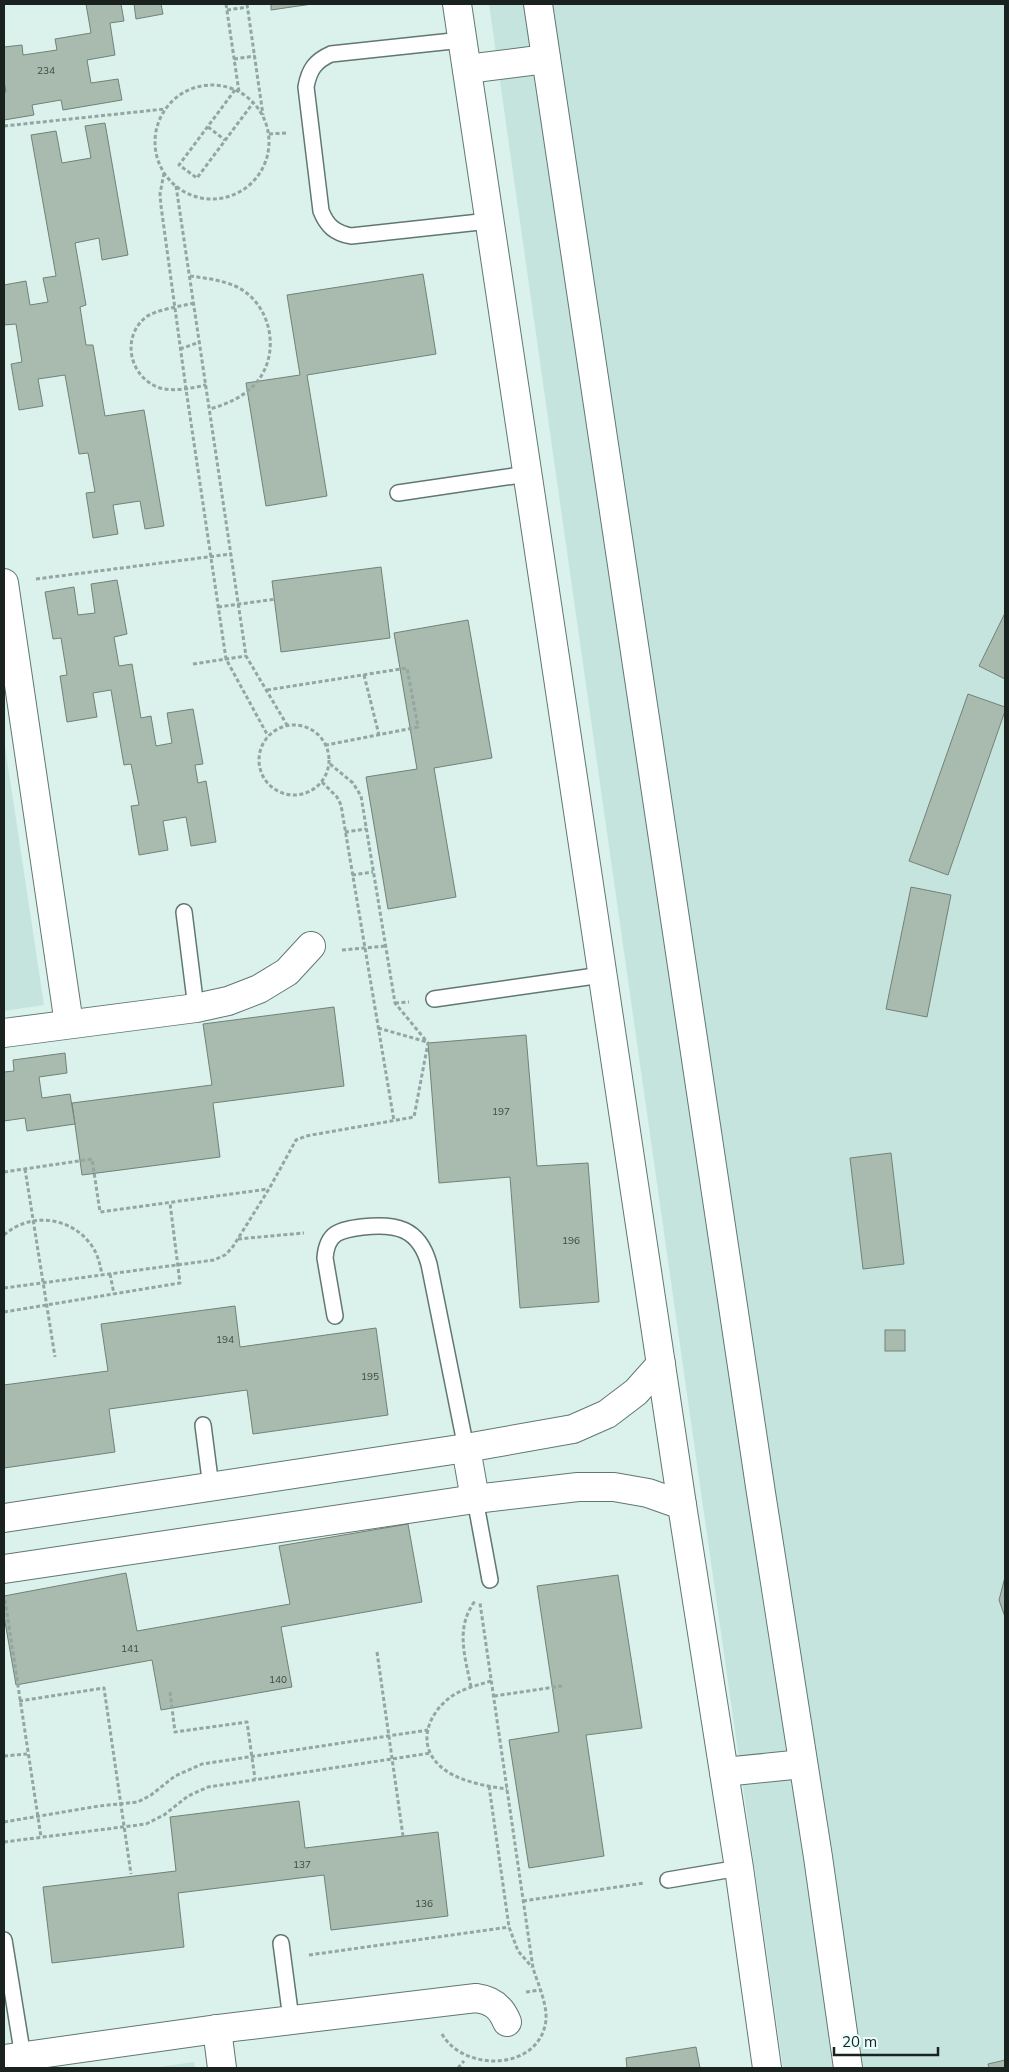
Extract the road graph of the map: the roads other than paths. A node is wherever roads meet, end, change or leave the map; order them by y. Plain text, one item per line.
1 (457, 4) edge
2 (538, 4) edge
3 (462, 40) junction
4 (546, 59) junction
5 (467, 69) junction
6 (489, 221) junction
7 (527, 474) junction
8 (398, 493) dead end
9 (4, 583) edge
10 (184, 912) dead end
11 (308, 950) road end
12 (602, 974) junction
13 (434, 999) dead end
14 (196, 1008) junction
15 (69, 1024) junction
16 (4, 1033) edge
17 (335, 1316) dead end
18 (661, 1364) junction
19 (203, 1425) dead end
20 (466, 1448) junction
21 (211, 1487) junction
22 (475, 1499) junction
23 (682, 1505) junction
24 (4, 1518) edge
25 (4, 1569) edge
26 (490, 1580) dead end
27 (804, 1764) junction
28 (724, 1772) junction
29 (739, 1868) junction
30 (668, 1880) road end
31 (4, 1940) edge
32 (281, 1943) dead end
33 (291, 2019) junction
34 (507, 2022) dead end
35 (216, 2029) junction
36 (14, 2058) edge
37 (222, 2068) edge
38 (767, 2068) edge
39 (848, 2068) edge

1 - 3 street
2 - 4 street
3 - 5 street
3 - 6 lane
4 - 5 street
4 - 27 street
5 - 6 street
6 - 7 street
7 - 8 lane
7 - 12 street
9 - 15 street
10 - 14 lane
11 - 14 street
12 - 13 lane
12 - 18 street
14 - 15 street
15 - 16 street
17 - 20 lane
18 - 20 street
18 - 23 street
19 - 21 lane
20 - 21 street
20 - 22 street
21 - 24 street
22 - 23 street
22 - 25 street
22 - 26 lane
23 - 28 street
27 - 28 street
27 - 39 street
28 - 29 street
29 - 30 lane
29 - 38 street
31 - 36 lane
32 - 33 lane
33 - 34 street
33 - 35 street
35 - 36 street
35 - 37 street

